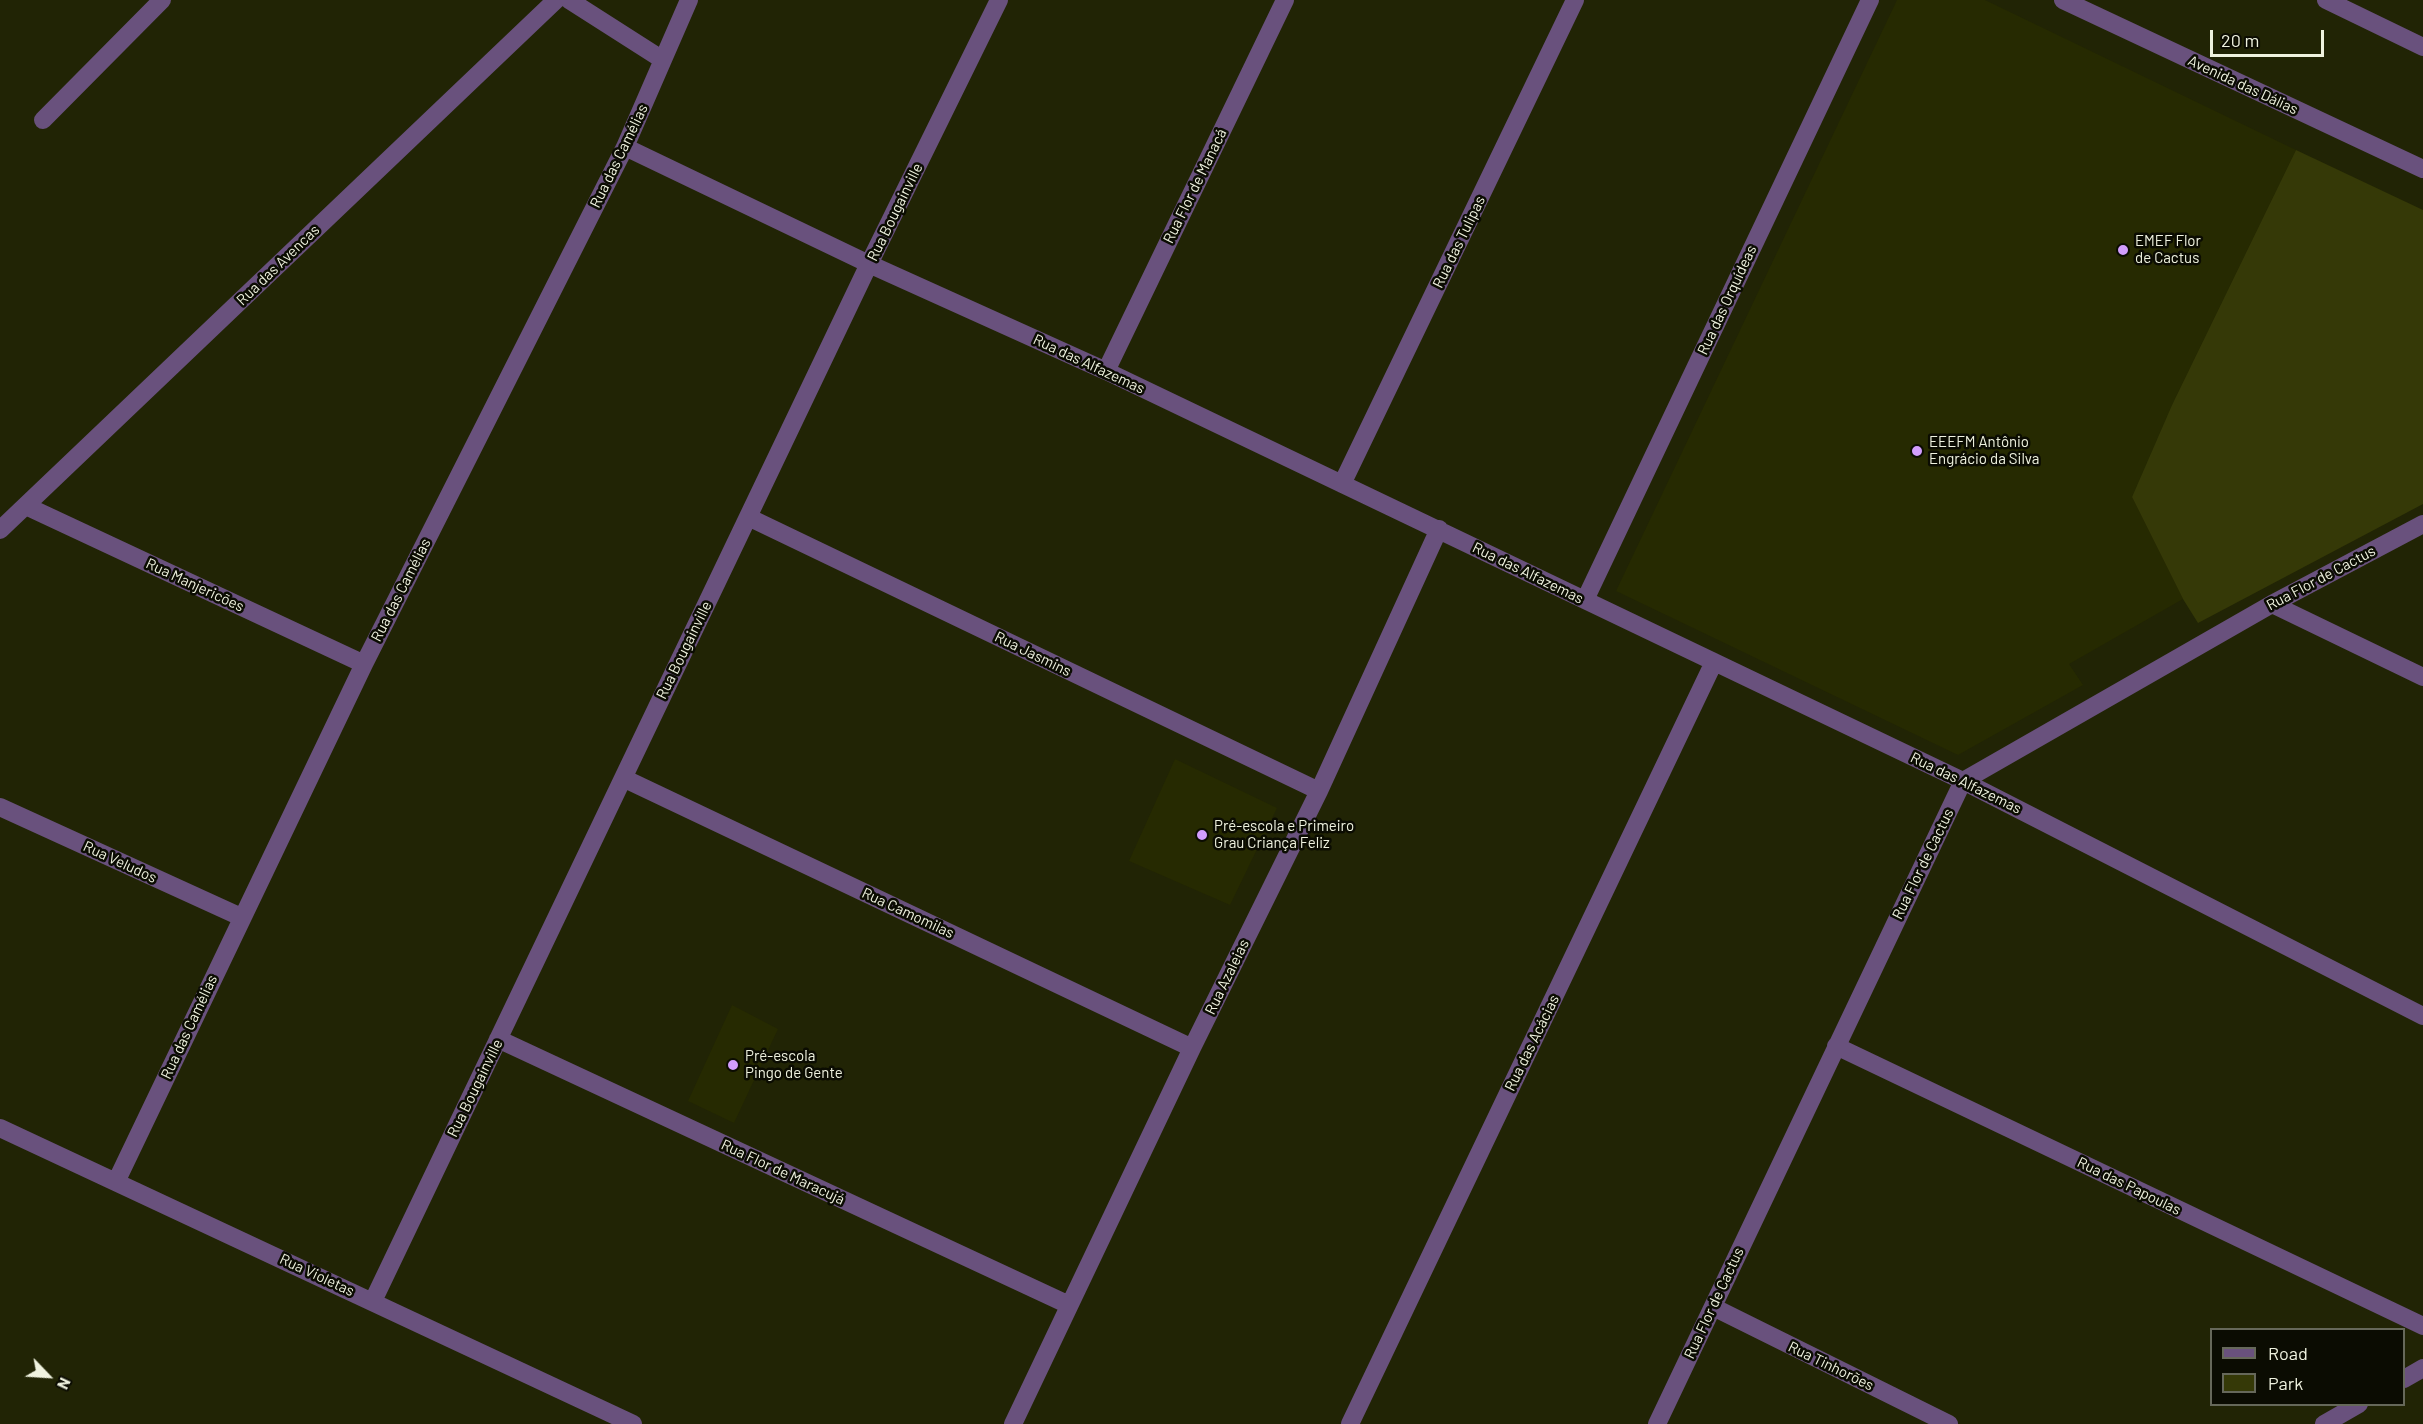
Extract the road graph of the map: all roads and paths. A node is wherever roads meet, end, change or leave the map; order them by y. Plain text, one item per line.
1 (162, 0) edge
2 (556, 0) edge
3 (569, 0) edge
4 (689, 0) edge
5 (999, 0) edge
6 (1285, 0) edge
7 (1575, 0) edge
8 (1870, 0) edge
9 (2063, 0) edge
10 (2326, 0) edge
11 (2423, 46) edge
12 (663, 60) junction
13 (43, 120) dead end
14 (625, 147) junction
15 (2423, 169) edge
16 (869, 264) junction
17 (1106, 371) junction
18 (1342, 484) junction
19 (26, 506) junction
20 (748, 517) junction
21 (2423, 524) edge
22 (1438, 529) junction
23 (0, 530) edge
24 (1585, 600) junction
25 (2272, 604) junction
26 (1714, 662) junction
27 (364, 664) junction
28 (2423, 677) edge
29 (623, 778) junction
30 (1963, 781) junction
31 (1319, 791) junction
32 (0, 807) edge
33 (241, 917) junction
34 (2423, 1016) edge
35 (498, 1039) junction
36 (1836, 1046) junction
37 (1192, 1048) junction
38 (0, 1128) edge
39 (116, 1182) junction
40 (373, 1301) junction
41 (1069, 1305) junction
42 (1713, 1307) junction
43 (2423, 1326) edge
44 (2423, 1368) edge
45 (2405, 1378) edge
46 (2356, 1406) edge
47 (633, 1424) edge
48 (1013, 1424) edge
49 (1350, 1424) edge
50 (1657, 1424) edge
51 (1949, 1424) edge
52 (2324, 1424) edge

1 - 13 street
2 - 19 street, Rua das Avencas
3 - 12 street
4 - 12 street, Rua das Camélias
5 - 16 street, Rua Bougainville
6 - 17 street, Rua Flor de Manacá
7 - 18 street, Rua das Tulipas
8 - 24 street, Rua das Orquídeas
9 - 15 street, Avenida das Dálias
10 - 11 street
12 - 14 street, Rua das Camélias
14 - 16 street, Rua das Alfazemas
14 - 27 street, Rua das Camélias
16 - 17 street, Rua das Alfazemas
16 - 20 street, Rua Bougainville
17 - 18 street, Rua das Alfazemas
18 - 22 street, Rua das Alfazemas
19 - 23 street, Rua das Avencas
19 - 27 street, Rua Manjericões
20 - 29 street, Rua Bougainville
20 - 31 street, Rua Jasmins
21 - 25 street, Rua Flor de Cactus
22 - 24 street, Rua das Alfazemas
22 - 31 street, Rua Azaleias
24 - 26 street, Rua das Alfazemas
25 - 28 street
25 - 30 street, Rua Flor de Cactus
26 - 30 street, Rua das Alfazemas
26 - 49 street, Rua das Acácias
27 - 33 street, Rua das Camélias
29 - 35 street, Rua Bougainville
29 - 37 street, Rua Camomilas
30 - 34 street, Rua das Alfazemas
30 - 36 street, Rua Flor de Cactus
31 - 37 street, Rua Azaleias
32 - 33 street, Rua Veludos
33 - 39 street, Rua das Camélias
35 - 40 street, Rua Bougainville
35 - 41 street, Rua Flor de Maracujá
36 - 42 street, Rua Flor de Cactus
36 - 43 street, Rua das Papoulas
37 - 41 street, Rua Azaleias
38 - 39 street, Rua Violetas
39 - 40 street, Rua Violetas
40 - 47 street, Rua Violetas
41 - 48 street, Rua Azaleias
42 - 50 street, Rua Flor de Cactus
42 - 51 street, Rua Tinhorões
44 - 45 street
46 - 52 street

